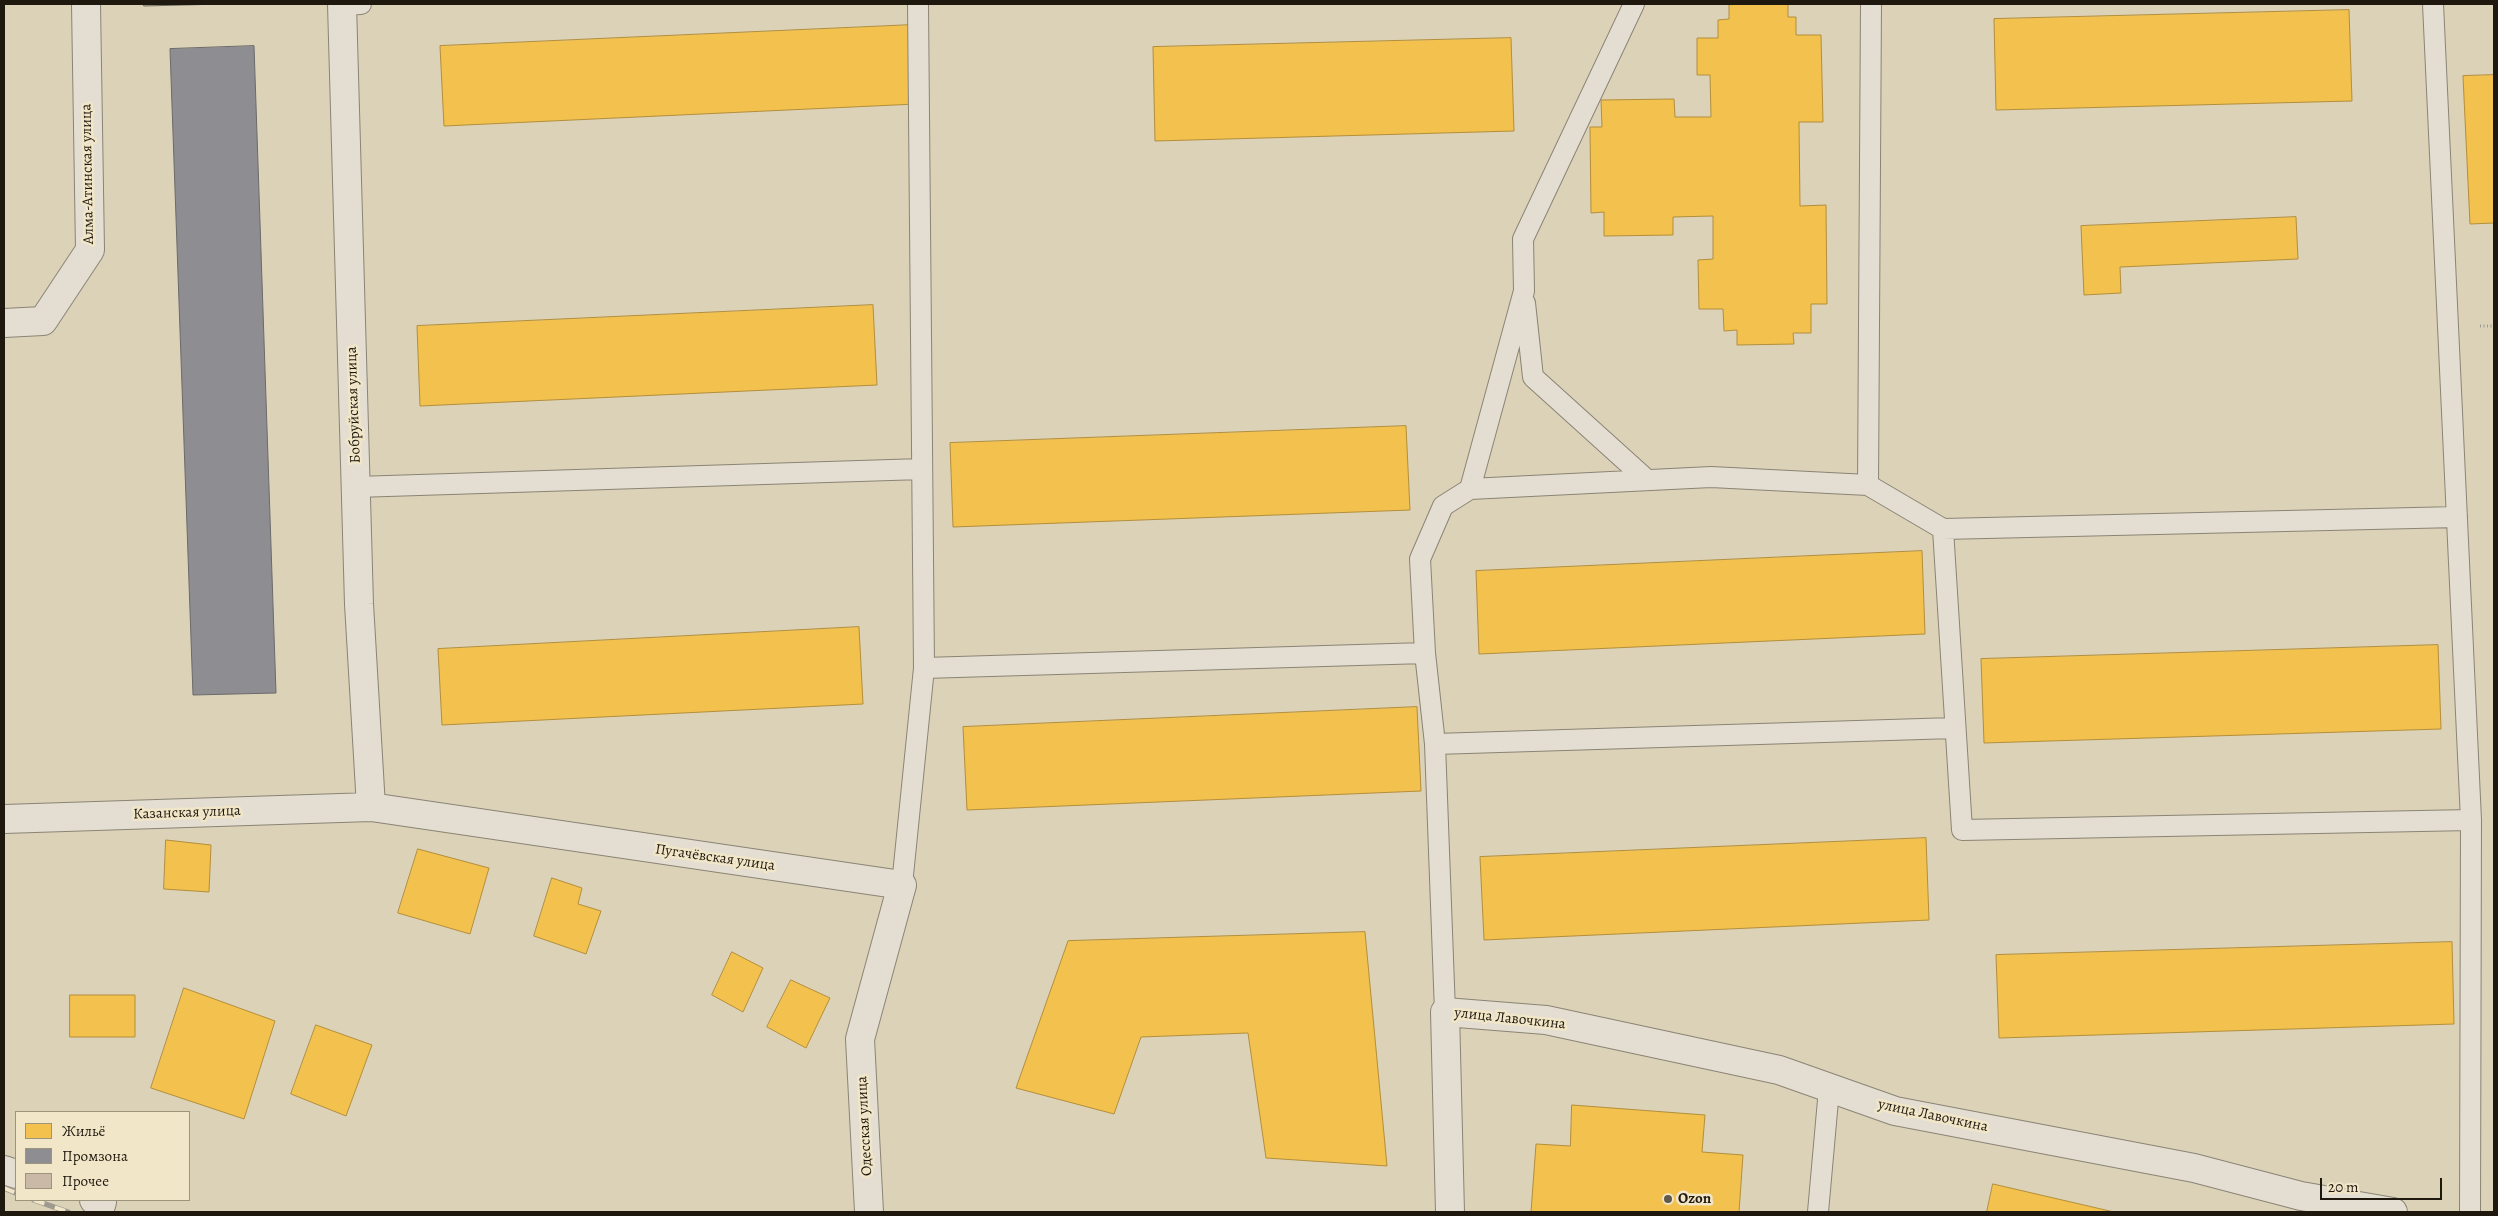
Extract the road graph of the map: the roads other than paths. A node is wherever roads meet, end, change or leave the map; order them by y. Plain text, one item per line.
1 (86, 4) edge
2 (349, 4) edge
3 (918, 4) edge
4 (1634, 4) edge
5 (1870, 4) edge
6 (2433, 4) edge
7 (1524, 292) junction
8 (4, 323) edge
9 (922, 468) junction
10 (1647, 480) junction
11 (1868, 486) junction
12 (356, 487) junction
13 (1470, 489) junction
14 (2457, 517) junction
15 (1943, 529) junction
16 (1424, 653) junction
17 (924, 668) junction
18 (1954, 728) junction
19 (1435, 744) junction
20 (371, 807) junction
21 (4, 819) edge
22 (2471, 820) junction
23 (902, 885) junction
24 (1446, 1012) junction
25 (1829, 1089) junction
26 (869, 1212) edge
27 (1450, 1212) edge
28 (1818, 1212) edge
29 (2393, 1212) edge
30 (2470, 1212) edge

1 - 8 street, Алма-Атинская улица
2 - 12 street, Бобруйская улица
3 - 9 lane
4 - 7 lane
5 - 11 lane
6 - 14 lane
7 - 10 lane
7 - 13 lane
9 - 12 lane
9 - 17 lane
10 - 11 lane
10 - 13 lane
11 - 15 lane
12 - 20 street, Бобруйская улица
13 - 16 lane
14 - 15 lane
14 - 22 lane
15 - 18 lane
16 - 17 lane
16 - 19 lane
17 - 23 lane
18 - 19 lane
18 - 22 lane
19 - 24 lane
20 - 21 street, Казанская улица
20 - 23 street, Пугачёвская улица
22 - 30 lane
23 - 26 street, Одесская улица
24 - 25 street, улица Лавочкина
24 - 27 street
25 - 28 lane
25 - 29 street, улица Лавочкина

